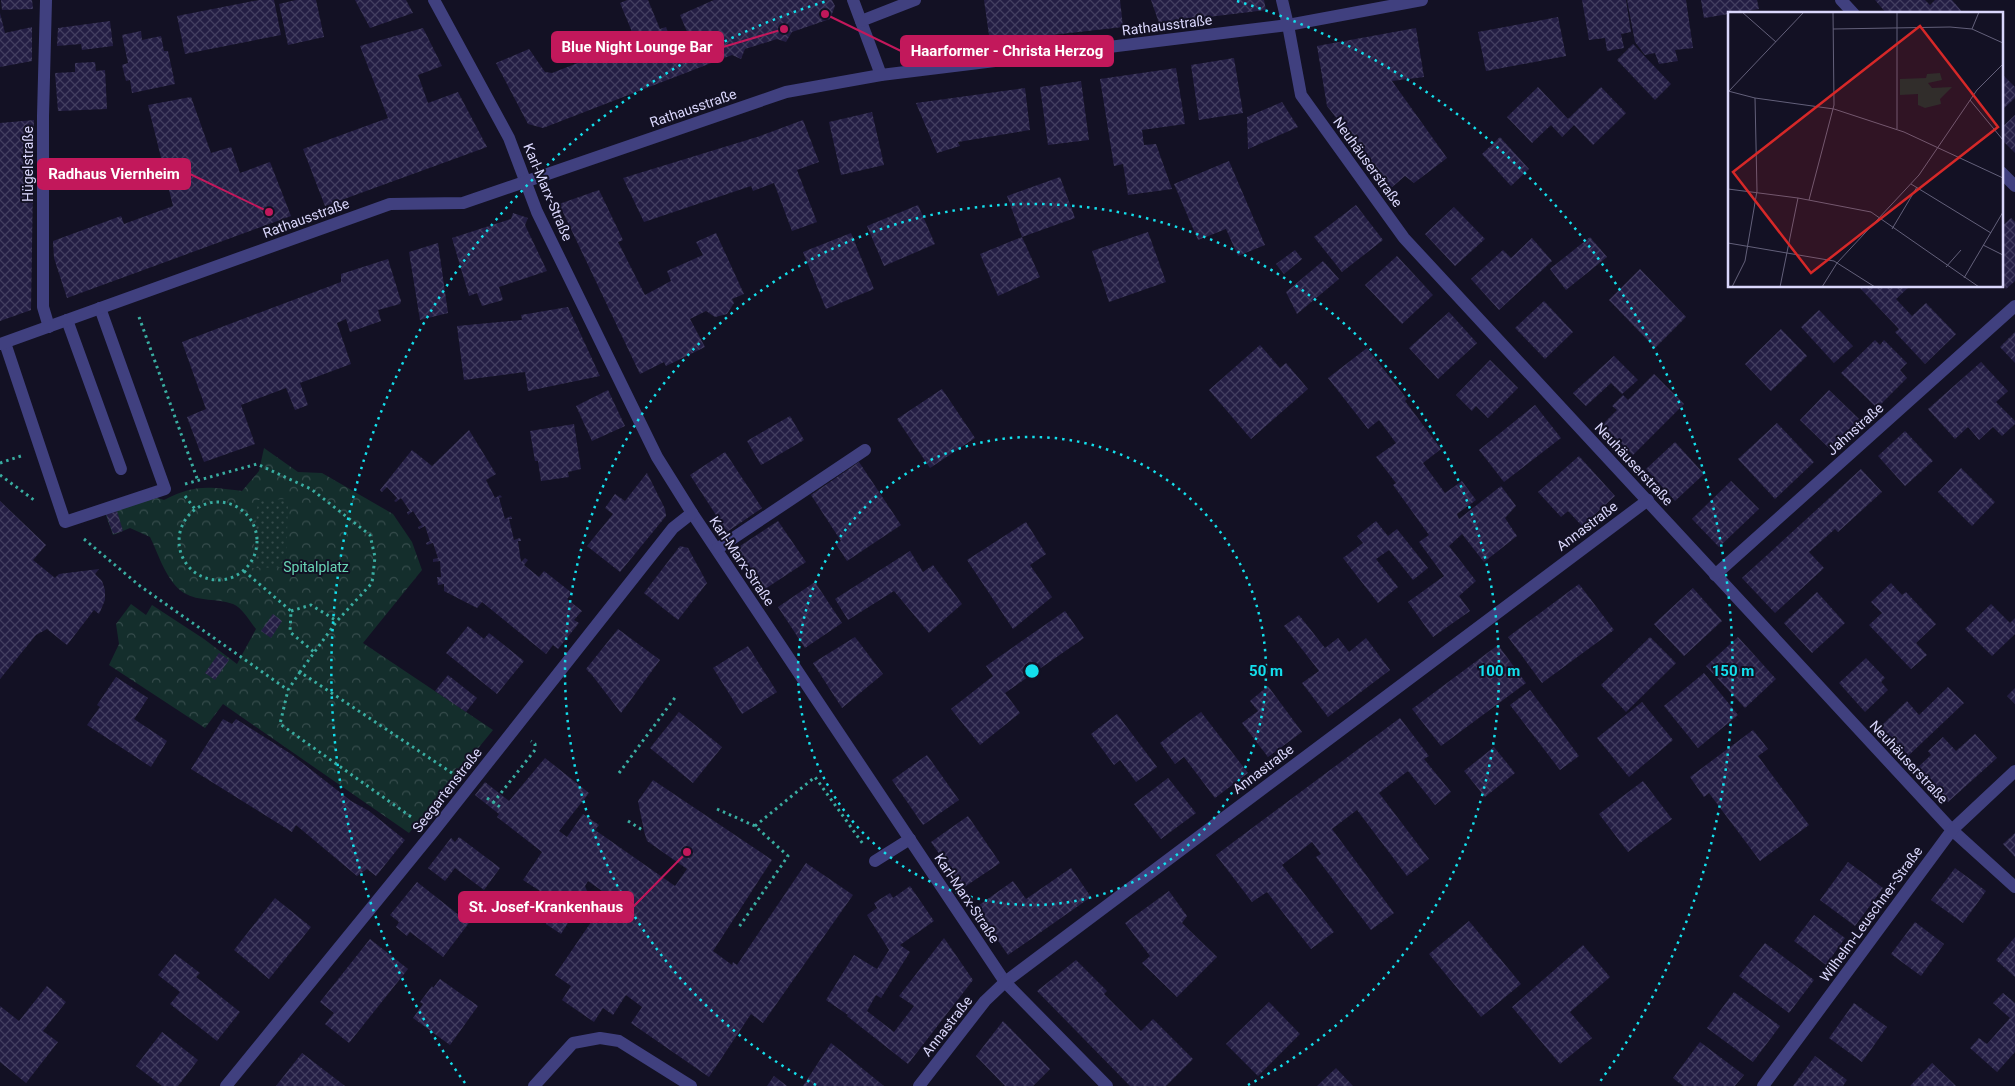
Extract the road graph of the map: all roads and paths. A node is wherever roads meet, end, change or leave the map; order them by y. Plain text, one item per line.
1 (46, 0) edge
2 (434, 0) edge
3 (853, 0) edge
4 (915, 0) edge
5 (1282, 0) edge
6 (1422, 0) edge
7 (1841, 0) edge
8 (1852, 12) edge
9 (861, 21) junction
10 (1288, 25) junction
11 (881, 75) junction
12 (2002, 173) edge
13 (526, 180) junction
14 (2015, 186) edge
15 (132, 297) junction
16 (2015, 306) edge
17 (100, 308) junction
18 (67, 320) junction
19 (49, 327) junction
20 (2, 344) edge
21 (865, 450) dead end
22 (121, 469) dead end
23 (0, 475) edge
24 (198, 481) junction
25 (178, 486) dead end
26 (1648, 500) junction
27 (692, 513) junction
28 (65, 522) junction
29 (716, 549) junction
30 (244, 571) junction
31 (1714, 574) junction
32 (291, 611) junction
33 (336, 621) junction
34 (314, 652) junction
35 (300, 672) junction
36 (288, 690) junction
37 (678, 695) dead end
38 (2015, 771) edge
39 (619, 773) dead end
40 (470, 785) junction
41 (493, 802) dead end
42 (503, 809) dead end
43 (717, 809) dead end
44 (628, 821) dead end
45 (755, 826) junction
46 (1952, 830) junction
47 (644, 831) dead end
48 (433, 832) junction
49 (910, 839) junction
50 (875, 861) joint
51 (2015, 887) edge
52 (739, 927) dead end
53 (1005, 982) junction
54 (226, 1086) edge
55 (534, 1086) edge
56 (691, 1086) edge
57 (919, 1086) edge
58 (1107, 1086) edge
59 (1763, 1086) edge

1 - 19 street, Hügelstraße
2 - 13 street, Karl-Marx-Straße
3 - 9 street
4 - 9 street
5 - 10 street, Neuhäuserstraße
6 - 10 street, Rathausstraße
7 - 8 street
9 - 11 street
10 - 11 street, Rathausstraße
10 - 26 street, Neuhäuserstraße
11 - 13 street, Rathausstraße
12 - 14 street
13 - 15 street, Rathausstraße
13 - 27 street, Karl-Marx-Straße
15 - 17 street, Rathausstraße
15 - 24 path
16 - 31 street, Jahnstraße
17 - 18 street, Rathausstraße
17 - 28 street
18 - 19 street, Rathausstraße
18 - 22 street
19 - 20 street, Rathausstraße
20 - 28 street
21 - 29 street
23 - 28 path
24 - 25 path
24 - 33 path
26 - 31 street, Neuhäuserstraße
26 - 53 street, Annastraße
27 - 29 street, Karl-Marx-Straße
27 - 40 street, Seegartenstraße
28 - 36 path
29 - 49 street, Karl-Marx-Straße
30 - 30 path
30 - 32 path
31 - 46 street, Neuhäuserstraße
32 - 33 path
32 - 34 path
33 - 34 path
34 - 35 path
35 - 36 path
35 - 40 path
36 - 48 path
37 - 39 path
38 - 46 street, Wilhelm-Leuschner-Straße
40 - 48 street, Seegartenstraße
41 - 42 path
43 - 45 path
44 - 47 path
45 - 50 path
45 - 52 path
46 - 51 street, Neuhäuserstraße
46 - 59 street, Wilhelm-Leuschner-Straße
48 - 54 street, Seegartenstraße
49 - 50 street
49 - 53 street, Karl-Marx-Straße
53 - 57 street, Annastraße
53 - 58 street, Karl-Marx-Straße
55 - 56 street

